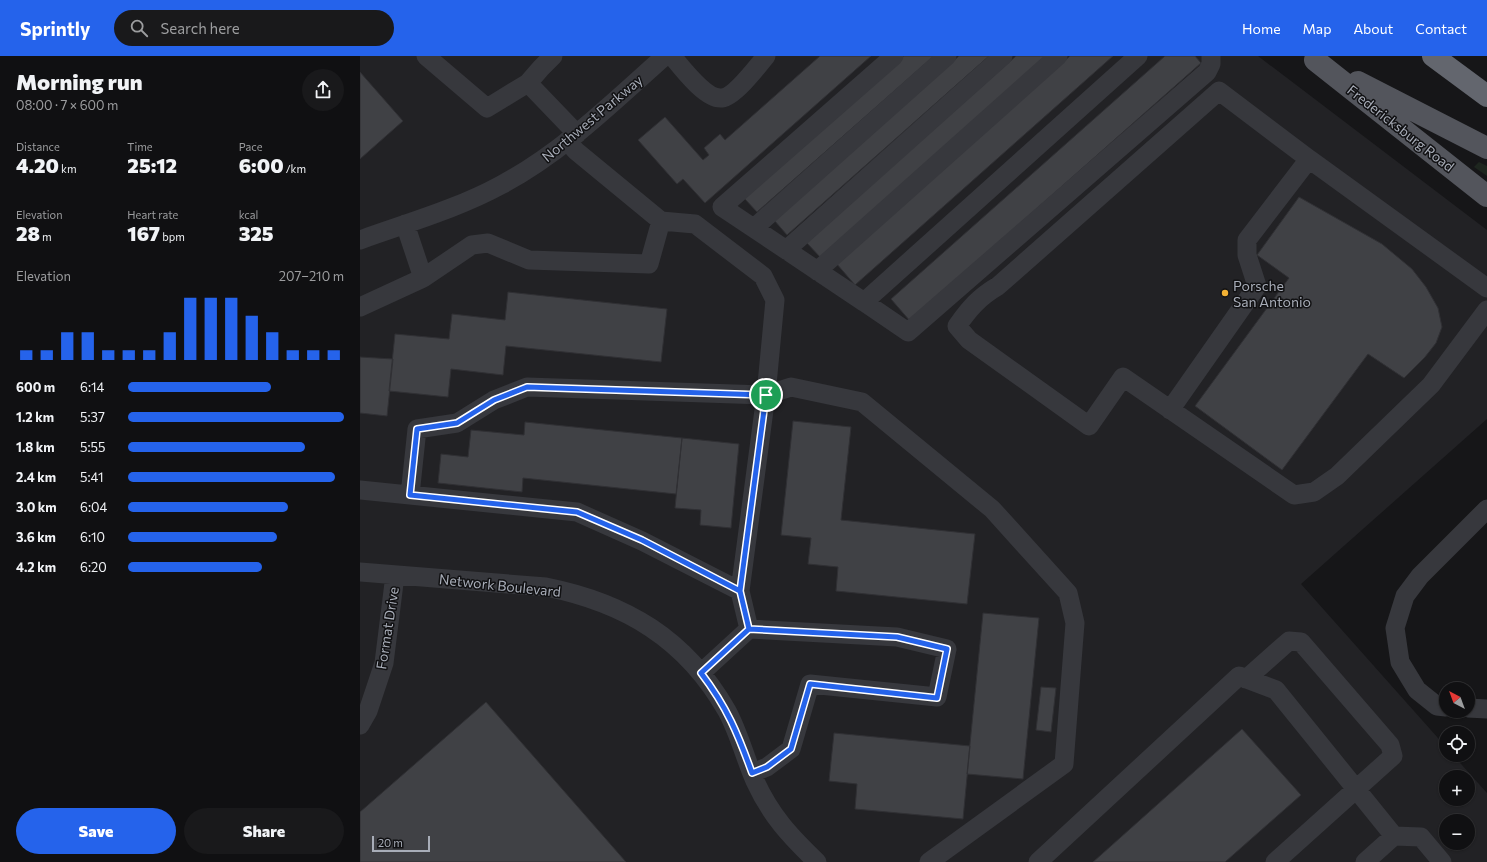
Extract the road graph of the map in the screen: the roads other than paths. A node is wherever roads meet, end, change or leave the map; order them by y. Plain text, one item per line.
1 (426, 56) edge
2 (553, 56) edge
3 (665, 56) edge
4 (672, 56) edge
5 (766, 56) edge
6 (894, 56) edge
7 (947, 56) edge
8 (1003, 56) edge
9 (1058, 56) edge
10 (1138, 56) edge
11 (1211, 56) edge
12 (1433, 56) edge
13 (1312, 58) edge
14 (528, 83) junction
15 (1487, 96) edge
16 (572, 138) junction
17 (1487, 148) edge
18 (1310, 159) junction
19 (1487, 196) edge
20 (661, 221) junction
21 (405, 224) junction
22 (754, 228) junction
23 (360, 240) edge
24 (786, 250) junction
25 (817, 271) junction
26 (422, 278) junction
27 (1487, 288) edge
28 (864, 302) junction
29 (360, 307) edge
30 (1487, 310) edge
31 (766, 395) junction
32 (1170, 410) junction
33 (360, 490) edge
34 (410, 495) junction
35 (1487, 509) edge
36 (360, 572) edge
37 (395, 575) junction
38 (740, 591) junction
39 (749, 629) junction
40 (701, 673) junction
41 (1246, 679) junction
42 (1439, 706) edge
43 (1475, 708) edge
44 (1487, 708) edge
45 (360, 725) edge
46 (752, 773) junction
47 (1356, 790) junction
48 (1394, 836) junction
49 (817, 862) edge
50 (929, 862) edge
51 (1038, 862) edge
52 (1275, 862) edge
53 (1365, 862) edge
54 (1442, 862) edge

1 - 14 street
2 - 14 street
3 - 16 street, Northwest Parkway
4 - 5 street
6 - 22 street
7 - 22 street
8 - 24 street
9 - 25 street
10 - 28 street
11 - 28 street
12 - 15 highway
13 - 17 main road
13 - 19 main road, Fredericksburg Road
14 - 16 street
16 - 20 street
16 - 21 street, Northwest Parkway
18 - 27 street
18 - 32 street
18 - 32 street
20 - 26 street
20 - 31 street
21 - 23 street, Northwest Parkway
21 - 26 street
22 - 24 street
24 - 25 street
25 - 28 street
26 - 29 street
30 - 32 street
31 - 34 street
31 - 38 street
31 - 50 street
33 - 34 street
34 - 38 street
35 - 42 street
36 - 37 street, Network Boulevard
37 - 40 street, Network Boulevard
37 - 45 street, Format Drive
38 - 39 street
39 - 40 street
39 - 46 street
40 - 46 street, Network Boulevard
41 - 47 street
41 - 47 street
41 - 51 street
43 - 44 street
46 - 49 street, Network Boulevard
47 - 48 street
47 - 52 street
48 - 53 street
48 - 54 street

